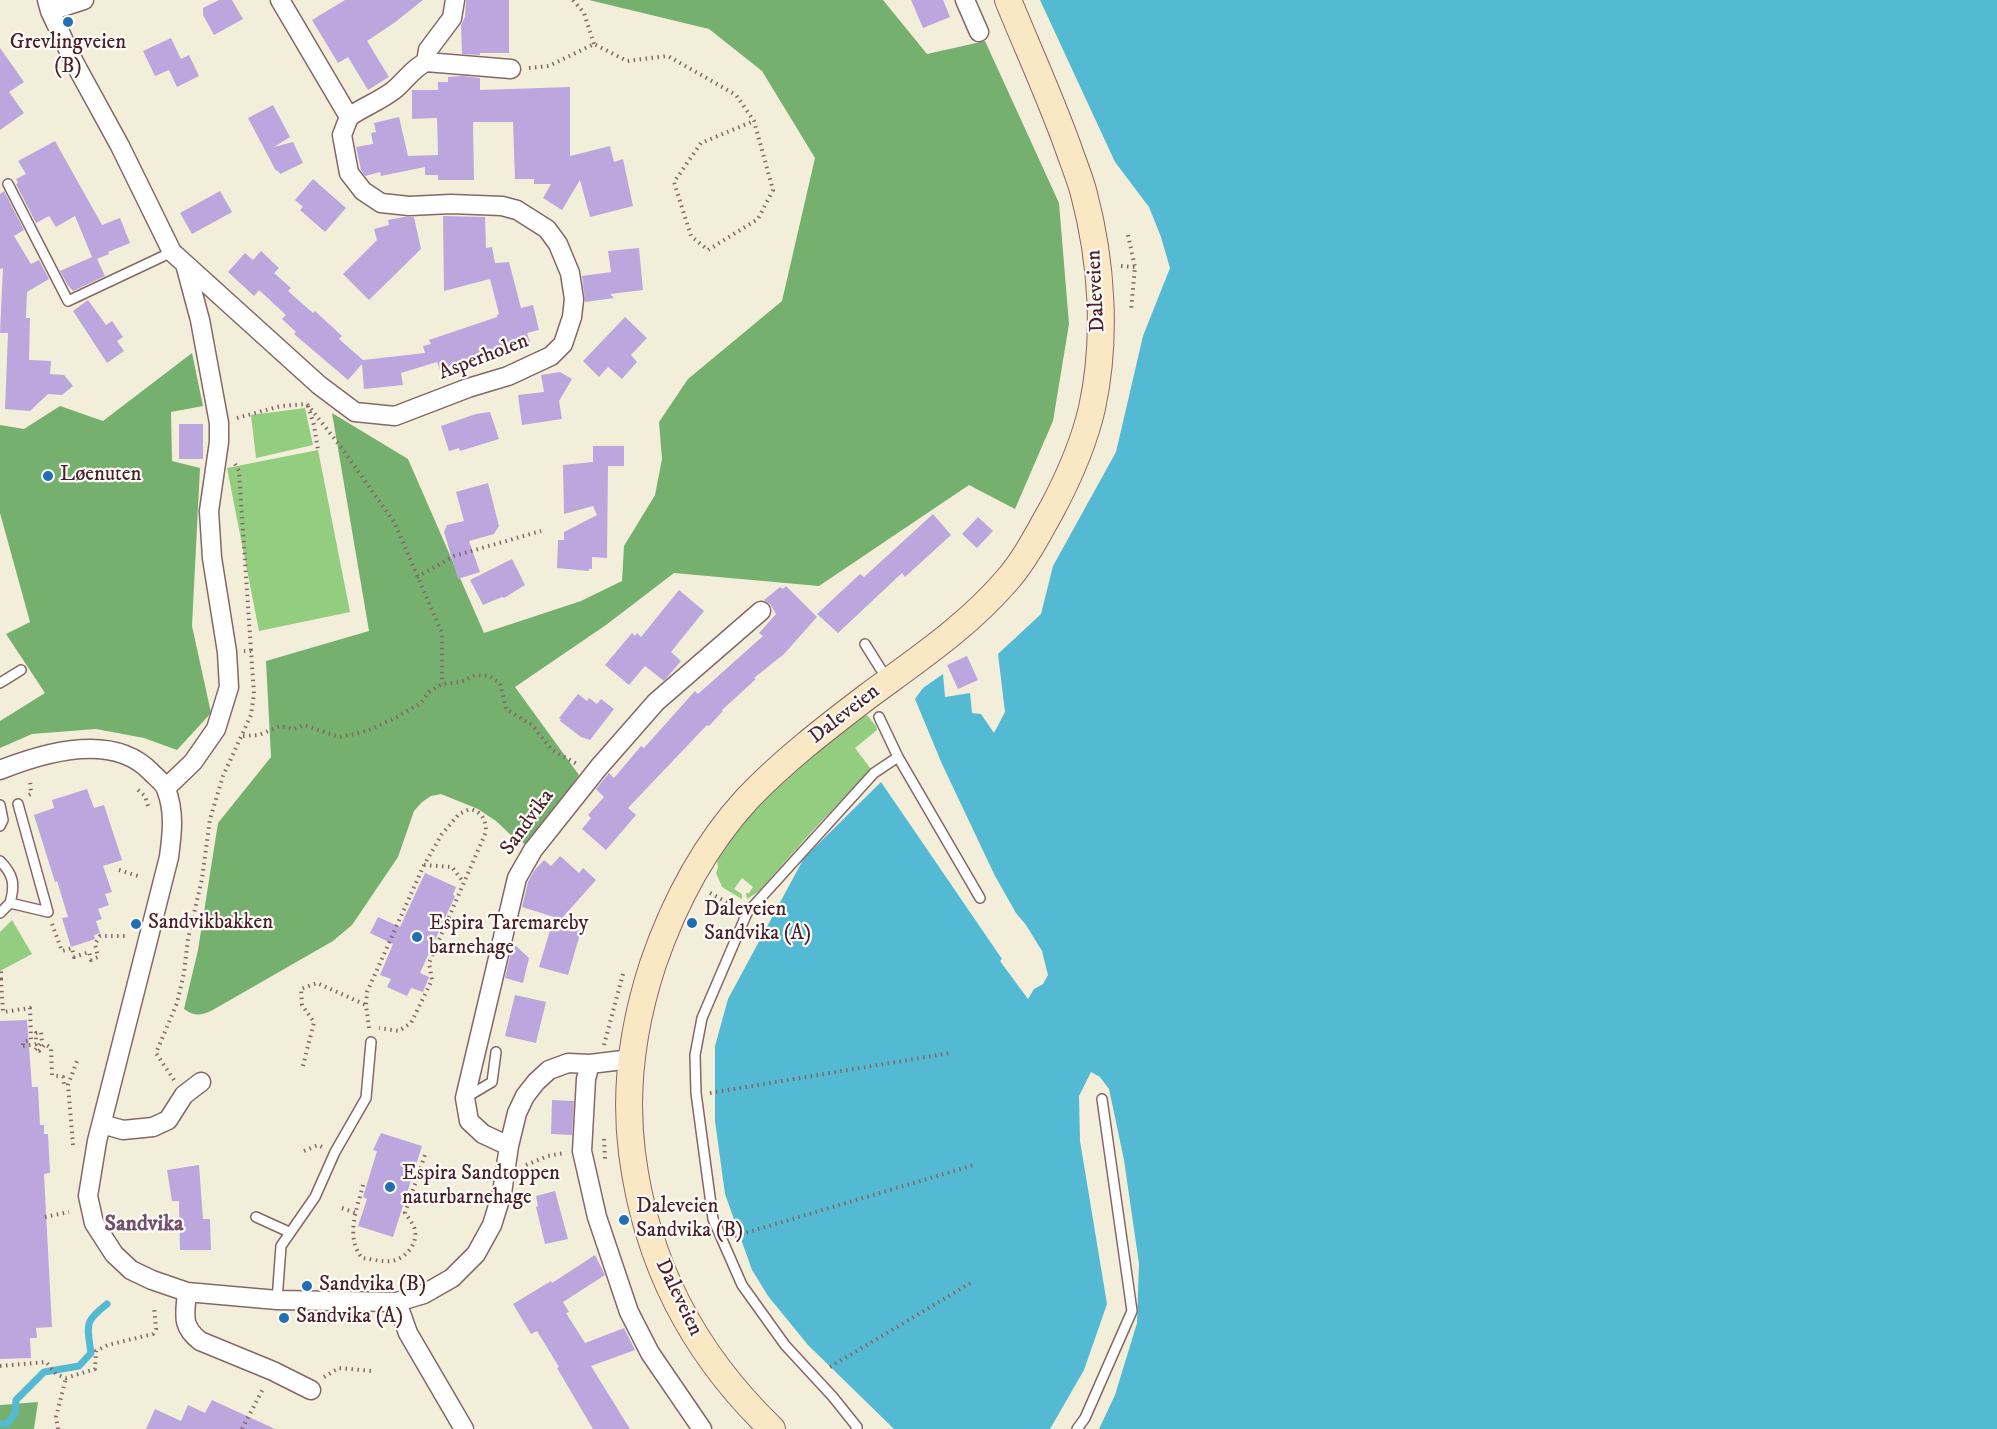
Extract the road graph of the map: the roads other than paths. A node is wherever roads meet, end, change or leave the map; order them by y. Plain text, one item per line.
1 (84, 0) edge
2 (280, 0) edge
3 (455, 0) edge
4 (965, 0) edge
5 (1008, 0) edge
6 (48, 6) edge
7 (979, 32) dead end
8 (426, 62) junction
9 (511, 69) road end
10 (349, 117) junction
11 (8, 184) dead end
12 (178, 258) junction
13 (761, 611) dead end
14 (865, 644) dead end
15 (21, 670) dead end
16 (889, 681) junction
17 (0, 683) edge
18 (879, 717) dead end
19 (898, 757) junction
20 (0, 770) edge
21 (166, 788) junction
22 (18, 804) dead end
23 (0, 805) edge
24 (0, 826) edge
25 (0, 861) edge
26 (980, 898) dead end
27 (10, 903) junction
28 (0, 913) edge
29 (372, 1042) road end
30 (496, 1052) dead end
31 (631, 1059) junction
32 (590, 1064) junction
33 (201, 1082) dead end
34 (465, 1098) junction
35 (1102, 1099) dead end
36 (102, 1124) junction
37 (509, 1146) junction
38 (256, 1217) dead end
39 (289, 1232) junction
40 (187, 1292) junction
41 (277, 1300) junction
42 (397, 1302) junction
43 (311, 1390) road end
44 (464, 1429) edge
45 (702, 1429) edge
46 (772, 1429) edge
47 (856, 1429) edge
48 (1077, 1429) edge

1 - 6 street, Asperholen
2 - 10 street
3 - 8 street
4 - 7 street
5 - 16 main road, Daleveien
6 - 12 street, Asperholen
8 - 9 street
8 - 10 street
10 - 12 street, Asperholen
11 - 12 lane
12 - 21 street, Asperholen
13 - 34 street, Sandvika
14 - 16 lane
15 - 17 lane
16 - 31 main road, Daleveien
18 - 19 lane
19 - 26 lane
19 - 47 lane
20 - 21 street
21 - 36 street
22 - 27 lane
23 - 24 lane
25 - 27 lane
27 - 28 lane
29 - 39 lane
30 - 34 lane
31 - 32 street
31 - 46 main road, Daleveien
32 - 37 street
32 - 45 street
33 - 36 street
34 - 37 street
35 - 48 lane
36 - 40 street
37 - 42 street
38 - 39 lane
39 - 41 lane
40 - 41 street
40 - 43 street
41 - 42 street
42 - 44 street

